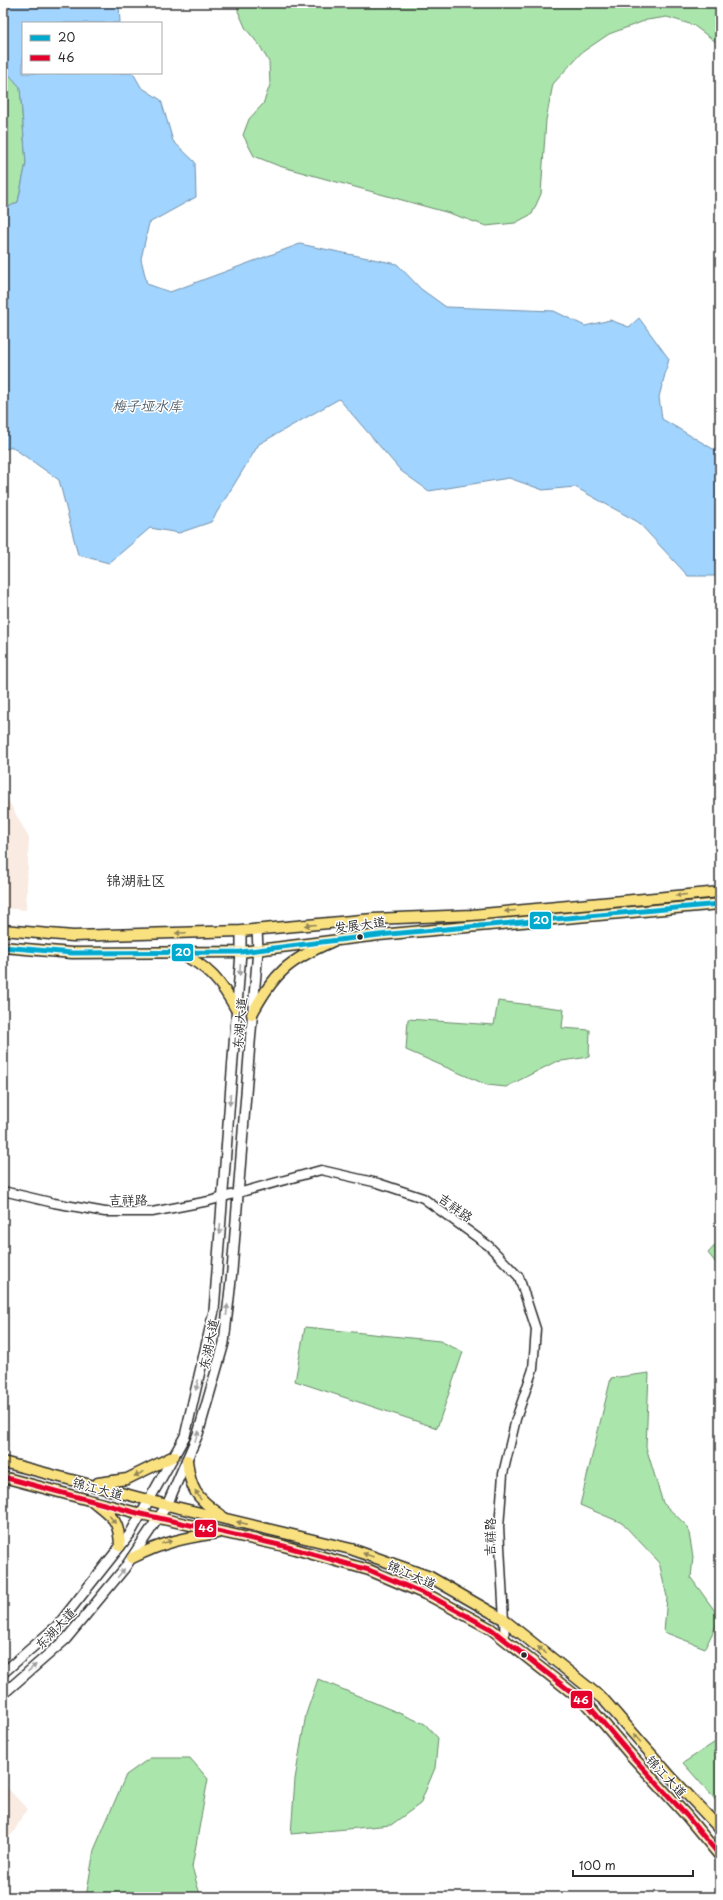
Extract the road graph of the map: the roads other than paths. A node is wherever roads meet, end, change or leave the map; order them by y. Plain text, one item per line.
1 (720, 892) edge
2 (720, 904) edge
3 (257, 929) junction
4 (3, 930) edge
5 (241, 931) junction
6 (336, 940) junction
7 (3, 947) edge
8 (258, 950) junction
9 (241, 952) junction
10 (178, 953) junction
11 (237, 1011) junction
12 (252, 1014) junction
13 (3, 1191) edge
14 (238, 1192) junction
15 (223, 1197) junction
16 (174, 1456) junction
17 (187, 1460) junction
18 (3, 1462) edge
19 (3, 1477) edge
20 (91, 1484) junction
21 (90, 1499) junction
22 (150, 1499) junction
23 (167, 1504) junction
24 (142, 1514) junction
25 (158, 1517) junction
26 (228, 1519) junction
27 (223, 1532) junction
28 (120, 1546) junction
29 (132, 1558) junction
30 (503, 1619) junction
31 (505, 1640) junction
32 (3, 1673) edge
33 (3, 1694) edge
34 (720, 1829) edge
35 (720, 1856) edge

1 -> 3 main road, 发展大道
2 - 6 main road, 发展大道
3 - 5 main road, 发展大道
3 - 8 main road, 东湖大道
5 -> 4 main road, 发展大道
5 - 9 main road, 东湖大道
6 - 8 main road, 发展大道
6 - 12 main road
7 - 10 main road, 发展大道
8 - 9 main road, 发展大道
8 - 12 main road, 东湖大道
9 - 10 main road, 发展大道
9 -> 11 main road, 东湖大道
10 - 11 main road
11 -> 15 main road, 东湖大道
12 - 14 main road, 东湖大道
13 - 15 street, 吉祥路
14 - 15 street, 吉祥路
17 -> 14 main road, 东湖大道
14 - 30 street, 吉祥路
15 -> 16 main road, 东湖大道
16 -> 20 main road
16 - 22 main road, 东湖大道
17 - 23 main road, 东湖大道
26 -> 17 main road
18 - 20 main road, 锦江大道
19 - 21 main road, 锦江大道
20 - 22 main road, 锦江大道
21 - 24 main road, 锦江大道
21 -> 28 main road
22 - 23 main road, 锦江大道
22 - 24 main road, 东湖大道
23 - 25 main road, 东湖大道
23 - 26 main road, 锦江大道
24 - 25 main road, 锦江大道
24 - 28 main road, 东湖大道
25 - 27 main road, 锦江大道
25 - 29 main road, 东湖大道
30 -> 26 main road, 锦江大道
29 -> 27 main road
27 - 31 main road, 锦江大道
28 - 32 main road, 东湖大道
33 -> 29 main road, 东湖大道
30 - 31 street, 吉祥路
34 -> 30 main road, 锦江大道
31 - 35 main road, 锦江大道

